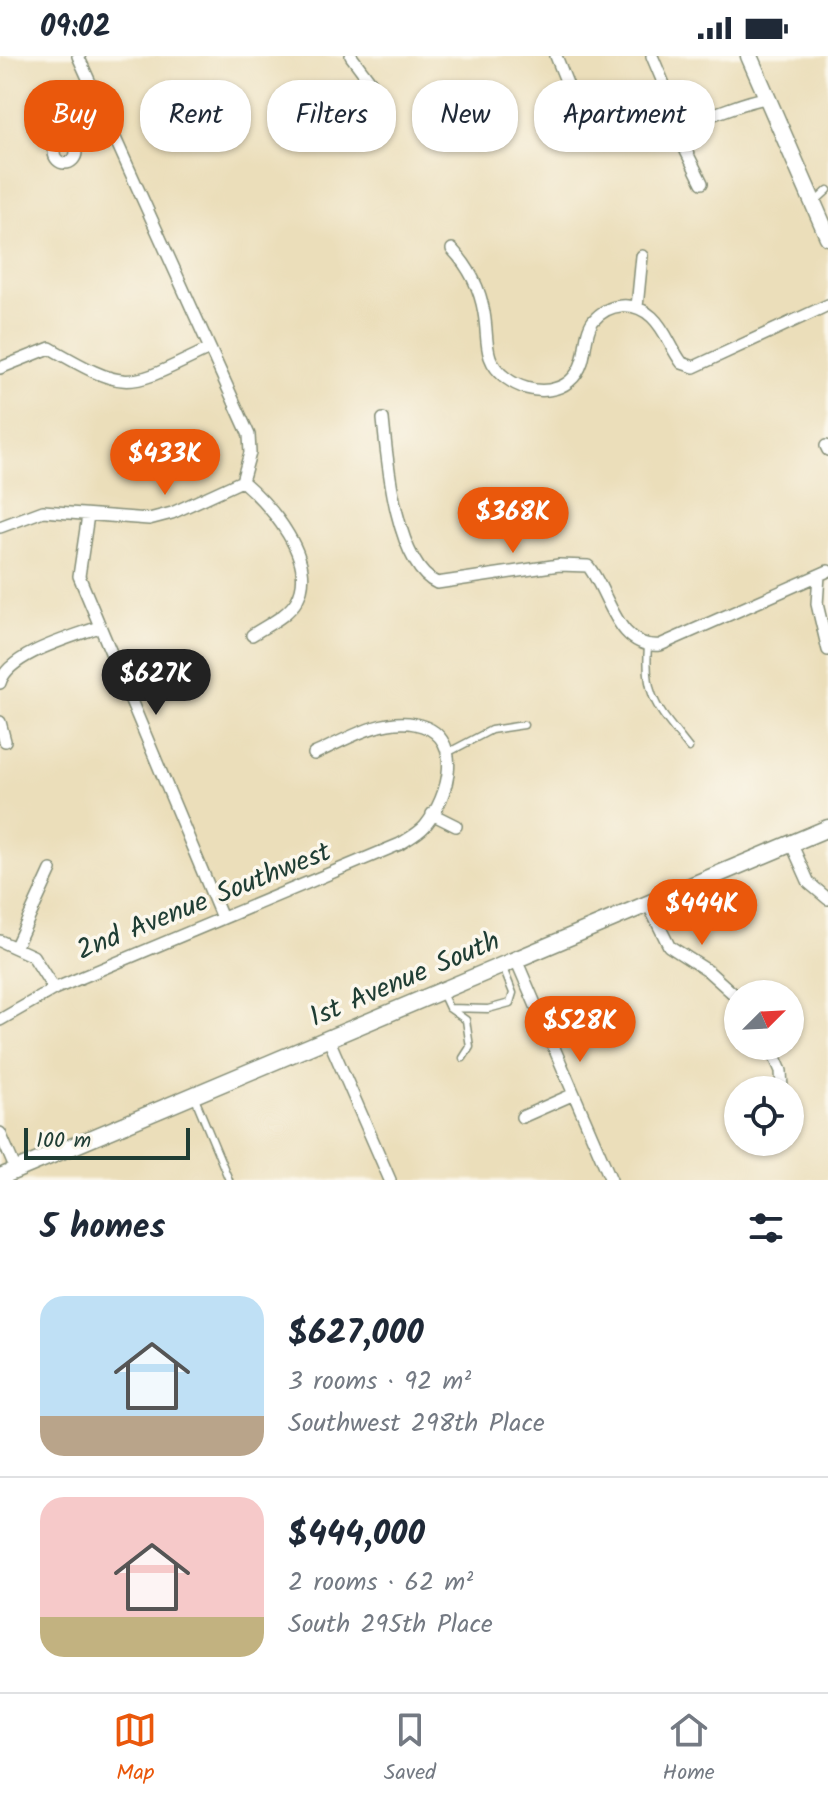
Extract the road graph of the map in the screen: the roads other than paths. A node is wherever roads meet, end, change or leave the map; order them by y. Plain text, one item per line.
1 (78, 56) edge
2 (351, 56) edge
3 (556, 56) edge
4 (652, 56) edge
5 (749, 56) edge
6 (89, 80) edge
7 (369, 80) edge
8 (566, 80) edge
9 (662, 80) edge
10 (767, 98) junction
11 (715, 115) edge
12 (121, 152) edge
13 (686, 152) edge
14 (702, 183) dead end
15 (828, 190) edge
16 (812, 204) junction
17 (828, 237) edge
18 (452, 249) dead end
19 (642, 256) dead end
20 (828, 305) edge
21 (637, 307) junction
22 (209, 349) junction
23 (0, 368) edge
24 (383, 419) dead end
25 (242, 481) junction
26 (88, 515) junction
27 (0, 527) edge
28 (823, 573) edge
29 (99, 627) junction
30 (252, 635) dead end
31 (643, 645) junction
32 (828, 650) edge
33 (0, 683) edge
34 (0, 722) edge
35 (524, 725) dead end
36 (5, 741) dead end
37 (689, 748) dead end
38 (449, 752) junction
39 (314, 754) dead end
40 (432, 814) junction
41 (456, 826) dead end
42 (828, 828) edge
43 (792, 845) junction
44 (51, 870) dead end
45 (828, 899) edge
46 (649, 906) junction
47 (222, 918) junction
48 (0, 941) edge
49 (16, 946) junction
50 (510, 964) junction
51 (724, 985) edge
52 (54, 989) junction
53 (446, 1000) junction
54 (0, 1020) edge
55 (329, 1040) junction
56 (463, 1058) dead end
57 (574, 1094) junction
58 (194, 1096) junction
59 (522, 1117) dead end
60 (0, 1133) edge
61 (16, 1170) junction
62 (0, 1177) edge
63 (229, 1180) edge
64 (390, 1180) edge
65 (611, 1180) edge

1 - 6 street
2 - 7 street
3 - 8 street
4 - 9 street
5 - 10 street
10 - 11 street
10 - 16 street
12 - 22 street
13 - 14 street
15 - 16 lane
16 - 17 street
18 - 21 street
19 - 21 street
20 - 21 street
22 - 23 street
22 - 25 street
24 - 31 street
25 - 26 street
25 - 30 street
26 - 27 street
26 - 29 street
28 - 31 street
28 - 32 street
29 - 33 street
29 - 47 street
31 - 37 lane
34 - 36 street
35 - 38 lane
38 - 39 street
38 - 40 street, 2nd Avenue Southwest
40 - 41 street
40 - 47 street, 2nd Avenue Southwest
42 - 43 street, 1st Avenue South
43 - 45 street
43 - 46 street, 1st Avenue South
44 - 49 street
46 - 50 street, 1st Avenue South
46 - 51 street
47 - 52 street, 2nd Avenue Southwest
48 - 49 street, 2nd Avenue Southwest
49 - 52 street, 2nd Avenue Southwest
50 - 53 street, 1st Avenue South
50 - 53 lane
50 - 57 street
52 - 54 street
53 - 55 street, 1st Avenue South
53 - 56 lane
55 - 58 street, 1st Avenue South
55 - 64 street
57 - 59 street
57 - 65 street
58 - 61 street, 1st Avenue South
58 - 63 lane
60 - 61 street
61 - 62 street, 1st Avenue South

